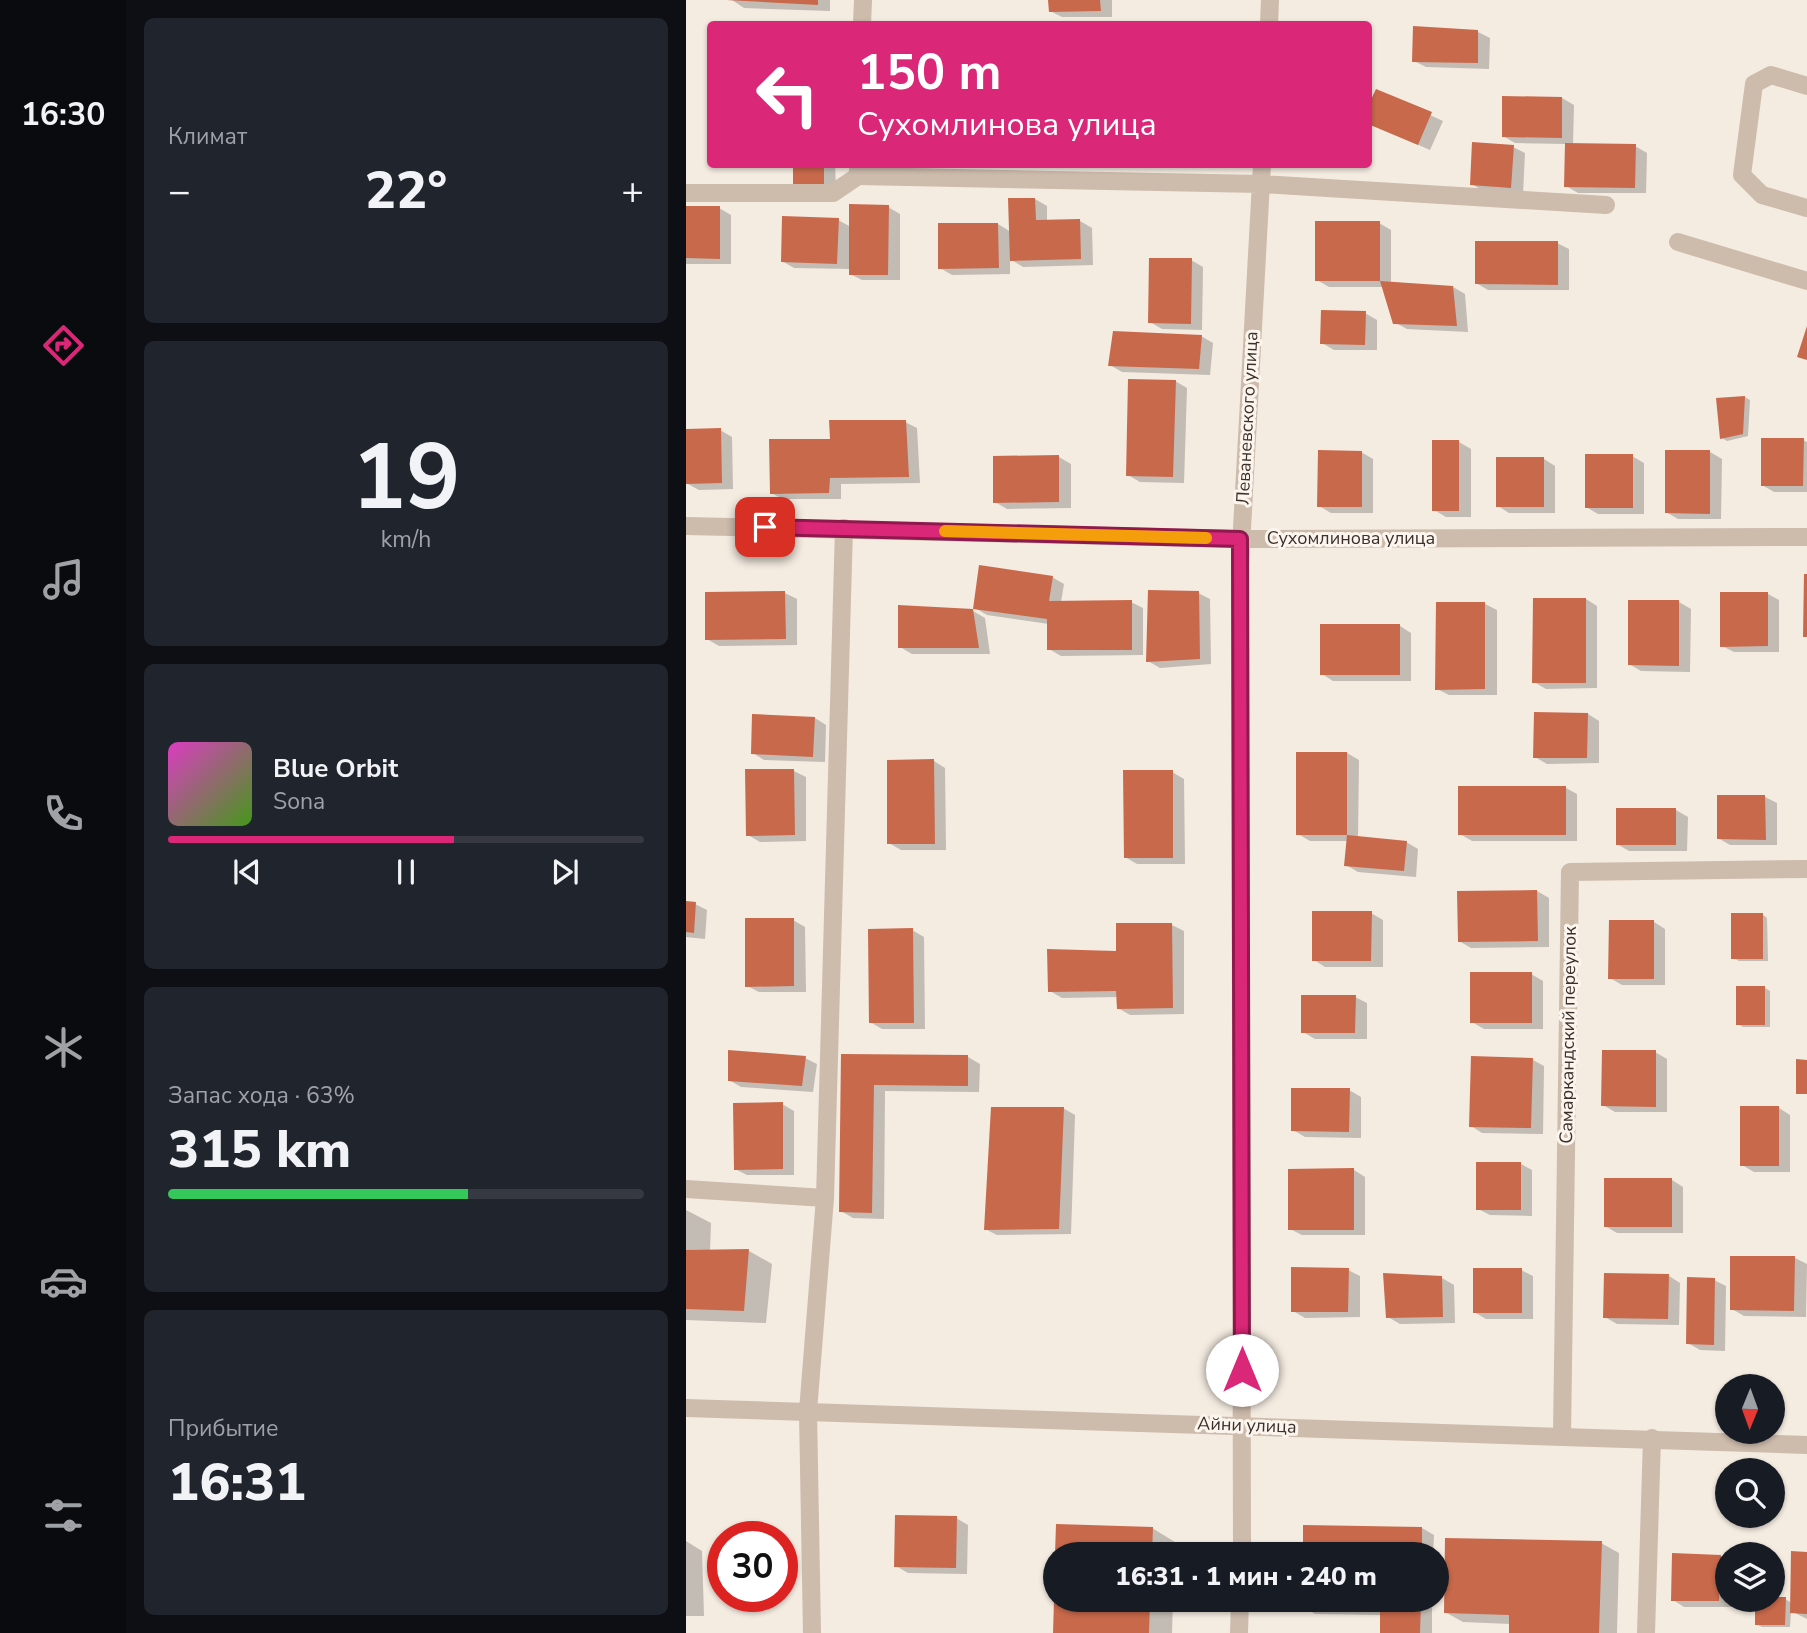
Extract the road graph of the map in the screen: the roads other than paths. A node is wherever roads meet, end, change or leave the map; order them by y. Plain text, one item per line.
1 (863, 0) edge
2 (1270, 0) edge
3 (862, 21) edge
4 (1269, 21) edge
5 (1807, 74) edge
6 (1770, 75) junction
7 (1807, 86) edge
8 (1262, 168) edge
9 (858, 171) edge
10 (1261, 184) junction
11 (686, 193) edge
12 (1606, 205) dead end
13 (1807, 208) edge
14 (1678, 242) dead end
15 (1807, 281) edge
16 (686, 526) edge
17 (844, 528) junction
18 (1807, 537) edge
19 (1240, 539) junction
20 (1807, 869) edge
21 (686, 1189) edge
22 (825, 1198) junction
23 (686, 1408) edge
24 (808, 1411) junction
25 (1242, 1425) junction
26 (1562, 1436) junction
27 (1652, 1438) junction
28 (1807, 1445) edge
29 (1242, 1542) edge
30 (1240, 1612) edge
31 (812, 1633) edge
32 (1239, 1633) edge
33 (1646, 1633) edge

1 - 3 street
2 - 4 street
5 - 6 street
6 - 7 street
6 - 13 street
8 - 10 street, Леваневского улица
9 - 10 street
9 - 11 street
10 - 12 street
10 - 19 street, Леваневского улица
14 - 15 street
16 - 17 street, Сухомлинова улица
17 - 19 street, Сухомлинова улица
17 - 22 street
18 - 19 street, Сухомлинова улица
19 - 25 street, Леваневского улица
20 - 26 street, Самаркандский переулок
21 - 22 street
22 - 24 street
23 - 24 street, Айни улица
24 - 25 street, Айни улица
24 - 31 street
25 - 26 street, Айни улица
25 - 29 street, Леваневского улица
26 - 27 street, Айни улица
27 - 28 street, Айни улица
27 - 33 street
30 - 32 street

